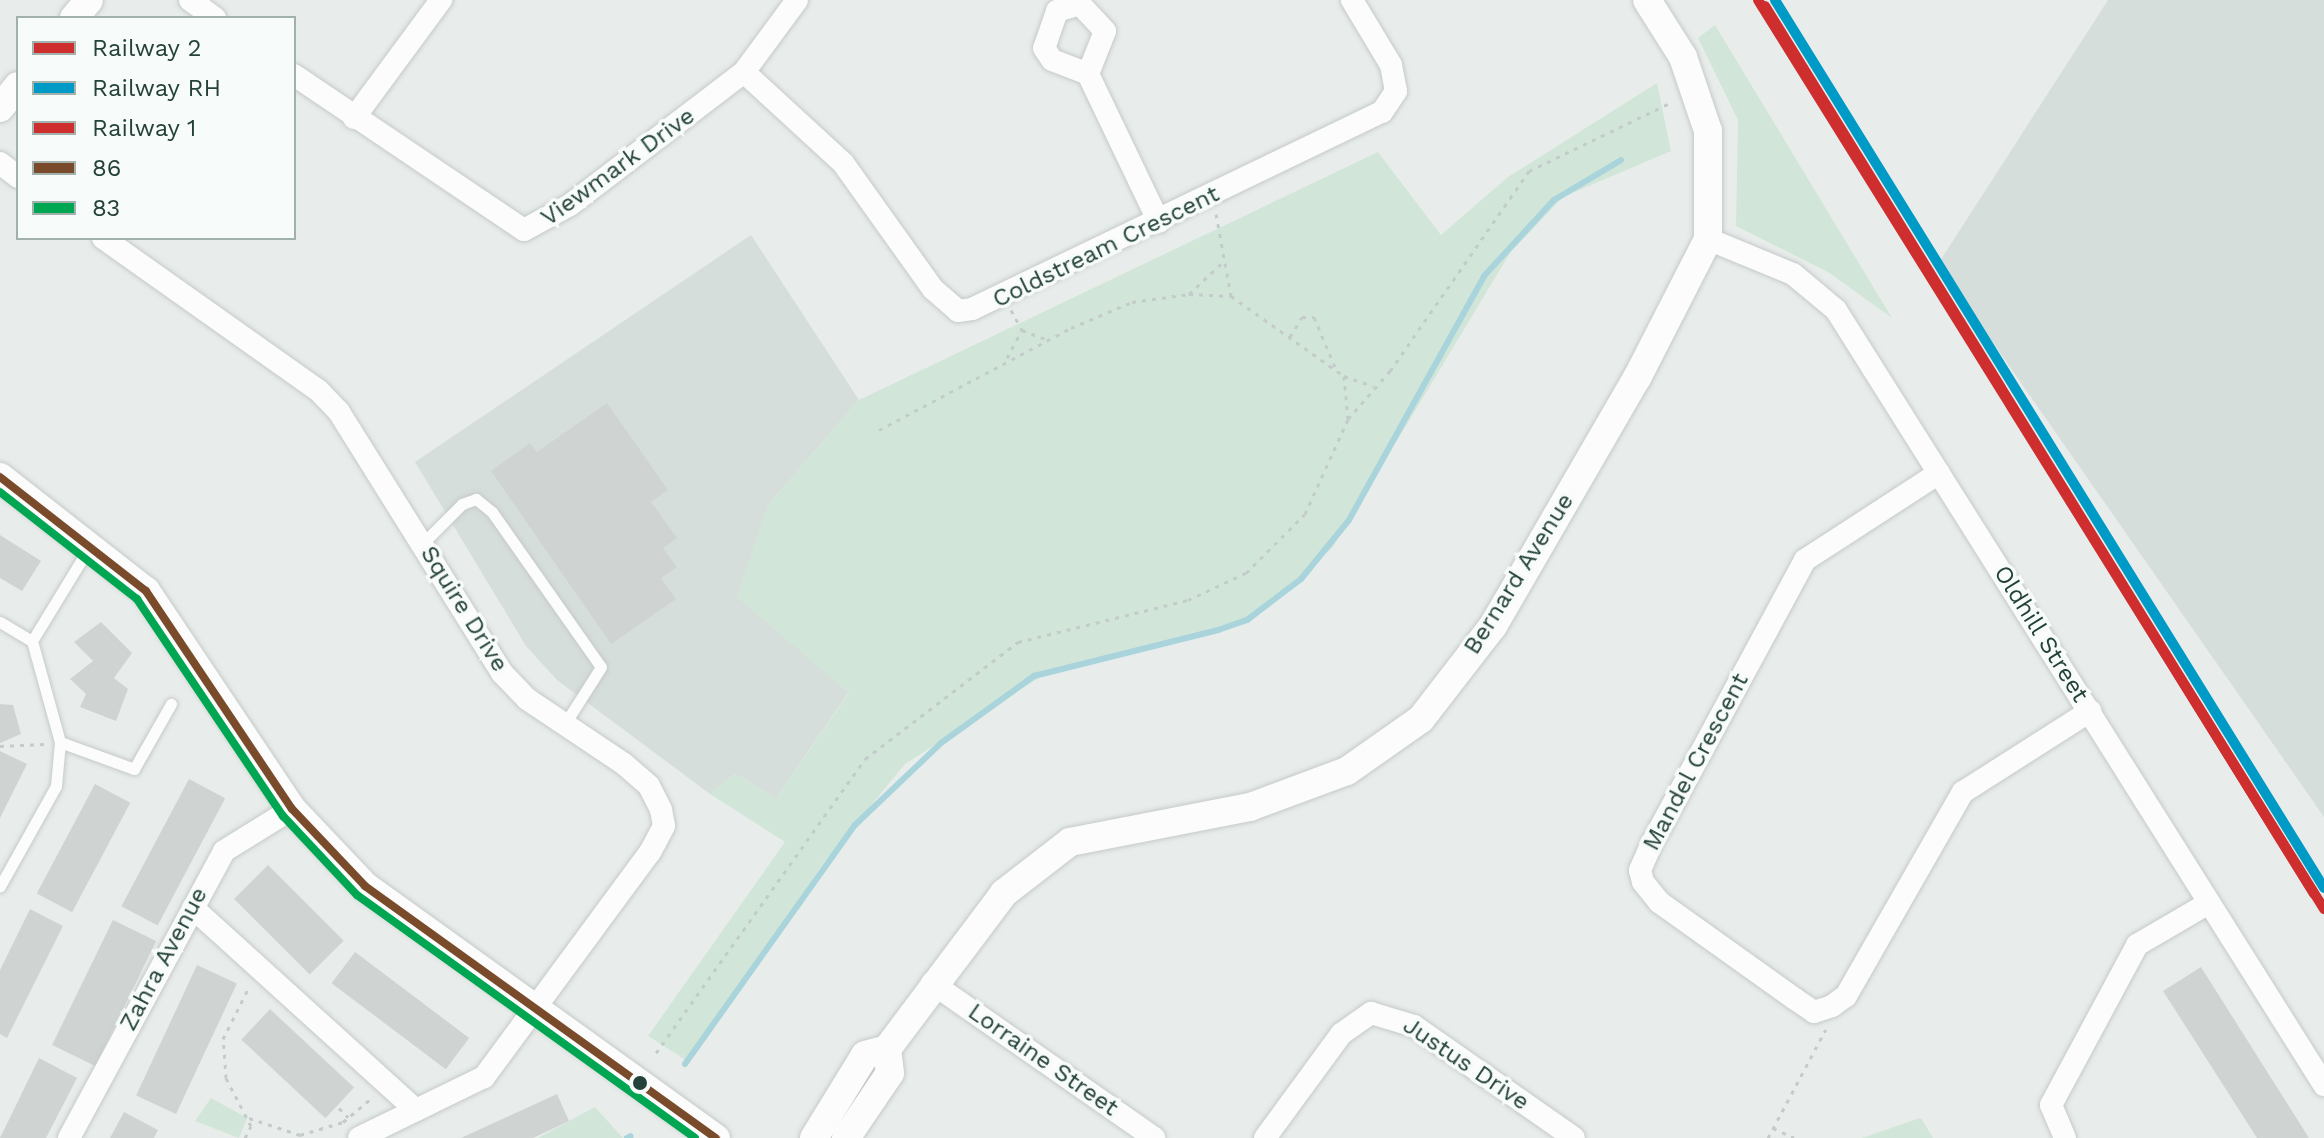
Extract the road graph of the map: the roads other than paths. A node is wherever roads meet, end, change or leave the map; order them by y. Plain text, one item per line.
1 (89, 0) edge
2 (190, 0) edge
3 (441, 0) edge
4 (797, 0) edge
5 (1352, 0) edge
6 (1647, 0) edge
7 (76, 16) edge
8 (212, 16) edge
9 (744, 72) junction
10 (1088, 74) dead end
11 (296, 76) edge
12 (16, 88) edge
13 (0, 108) edge
14 (354, 118) junction
15 (0, 163) edge
16 (16, 175) edge
17 (1159, 222) junction
18 (1708, 239) junction
19 (106, 240) edge
20 (1939, 473) junction
21 (0, 477) edge
22 (423, 543) junction
23 (91, 544) junction
24 (0, 622) edge
25 (32, 641) junction
26 (171, 704) dead end
27 (2090, 711) junction
28 (564, 726) junction
29 (60, 742) junction
30 (292, 809) junction
31 (0, 886) edge
32 (2209, 903) junction
33 (193, 908) junction
34 (932, 983) junction
35 (535, 1009) junction
36 (887, 1049) junction
37 (2324, 1085) edge
38 (416, 1110) junction
39 (69, 1138) edge
40 (359, 1138) edge
41 (716, 1138) edge
42 (814, 1138) edge
43 (846, 1138) edge
44 (1154, 1138) edge
45 (1265, 1138) edge
46 (1574, 1138) edge
47 (2065, 1138) edge

1 - 7 street
2 - 8 street
3 - 14 street
4 - 9 street, Viewmark Drive
5 - 17 street, Coldstream Crescent
6 - 18 street, Bernard Avenue
9 - 14 street, Viewmark Drive
9 - 17 street, Coldstream Crescent
10 - 17 street
11 - 14 street, Viewmark Drive
12 - 13 street
15 - 16 street
18 - 20 street, Oldhill Street
18 - 34 street, Bernard Avenue
19 - 22 street, Squire Drive
20 - 27 street, Oldhill Street
20 - 27 street, Mandel Crescent
21 - 23 street
22 - 28 street, Squire Drive
22 - 28 lane
23 - 25 lane
23 - 30 street
24 - 25 lane
25 - 29 lane
26 - 29 lane
27 - 32 street, Oldhill Street
28 - 35 street, Squire Drive
29 - 31 lane
30 - 33 street, Zahra Avenue
30 - 35 street
32 - 37 street, Oldhill Street
32 - 47 street
33 - 38 street
33 - 39 street, Zahra Avenue
34 - 36 street, Bernard Avenue
34 - 44 street, Lorraine Street
35 - 38 street
35 - 41 street
36 - 42 street, Bernard Avenue
36 - 43 street, Bernard Avenue
38 - 40 street
45 - 46 street, Justus Drive

